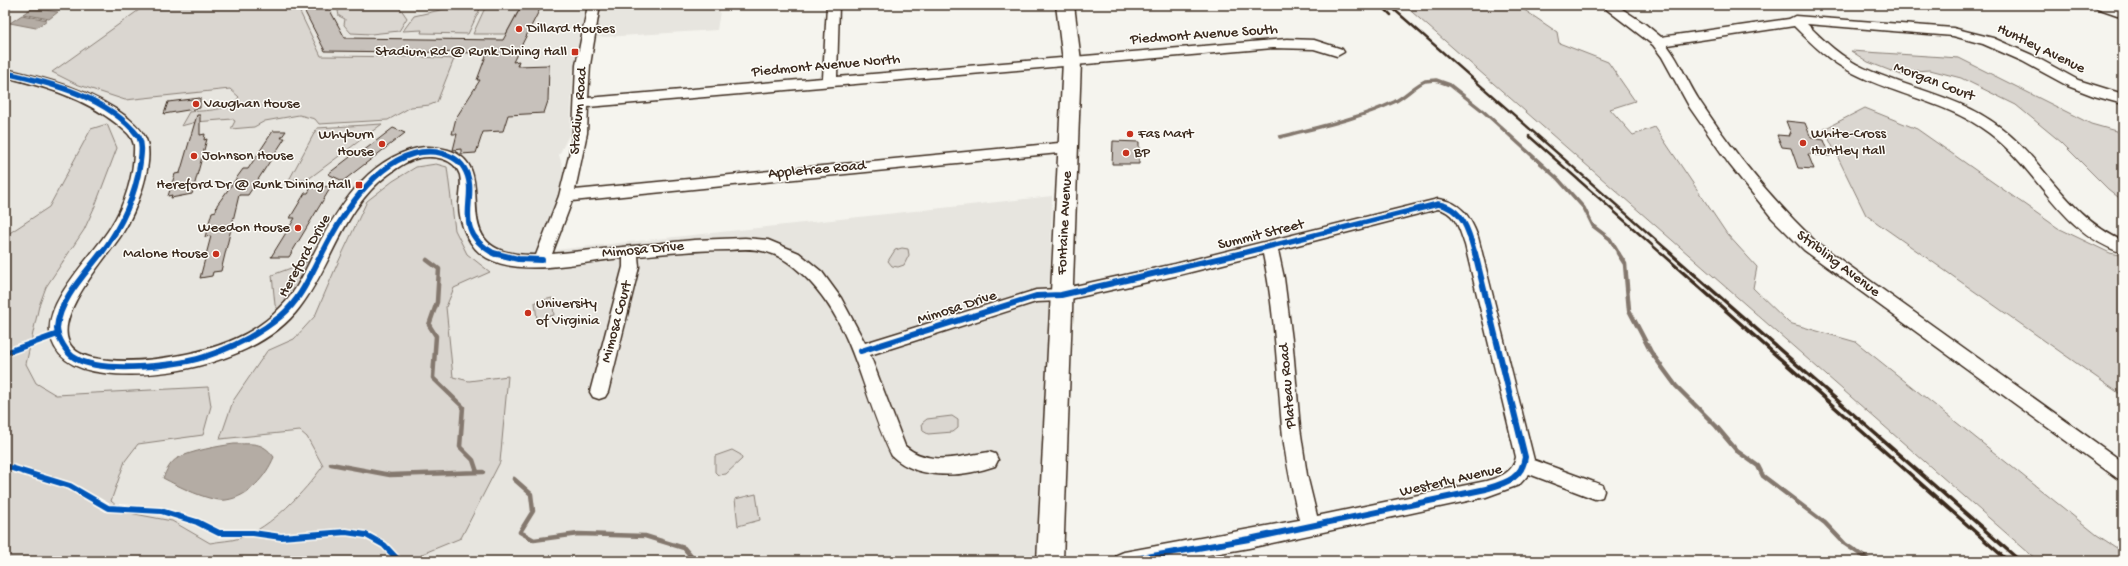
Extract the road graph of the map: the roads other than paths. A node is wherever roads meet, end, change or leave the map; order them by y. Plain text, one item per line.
1 (594, 5) edge
2 (833, 5) edge
3 (1064, 5) edge
4 (1607, 5) edge
5 (2102, 5) edge
6 (2123, 13) edge
7 (1795, 20) junction
8 (1658, 42) junction
9 (1337, 52) dead end
10 (1072, 61) junction
11 (5, 73) edge
12 (830, 83) junction
13 (2123, 99) edge
14 (582, 103) junction
15 (1069, 147) junction
16 (566, 196) junction
17 (2123, 246) edge
18 (1269, 247) junction
19 (630, 251) junction
20 (542, 260) junction
21 (1061, 295) junction
22 (861, 351) junction
23 (599, 392) dead end
24 (989, 460) dead end
25 (1525, 465) junction
26 (2123, 472) edge
27 (1595, 491) dead end
28 (1310, 525) junction
29 (1050, 561) edge
30 (1124, 561) edge

1 - 14 street, Stadium Road
2 - 12 street
3 - 10 main road, Fontaine Avenue
4 - 8 street, Stribling Avenue
5 - 6 street
7 - 8 street, Huntley Avenue
7 - 13 street, Huntley Avenue
7 - 17 street, Morgan Court
8 - 26 street, Stribling Avenue
9 - 10 street, Piedmont Avenue South
10 - 12 street, Piedmont Avenue North
10 - 15 main road, Fontaine Avenue
11 - 20 street, Hereford Drive
12 - 14 street, Piedmont Avenue North
14 - 16 street, Stadium Road
15 - 16 street, Appletree Road
15 - 21 main road, Fontaine Avenue
16 - 20 street, Stadium Road
18 - 21 street, Summit Street
18 - 25 street, Summit Street
18 - 28 street, Plateau Road
19 - 20 street, Mimosa Drive
19 - 22 street, Mimosa Drive
19 - 23 street, Mimosa Court
21 - 22 street, Mimosa Drive
21 - 29 main road, Fontaine Avenue
22 - 24 street, Mimosa Drive
25 - 27 street
25 - 28 street, Westerly Avenue
28 - 30 street, Westerly Avenue

